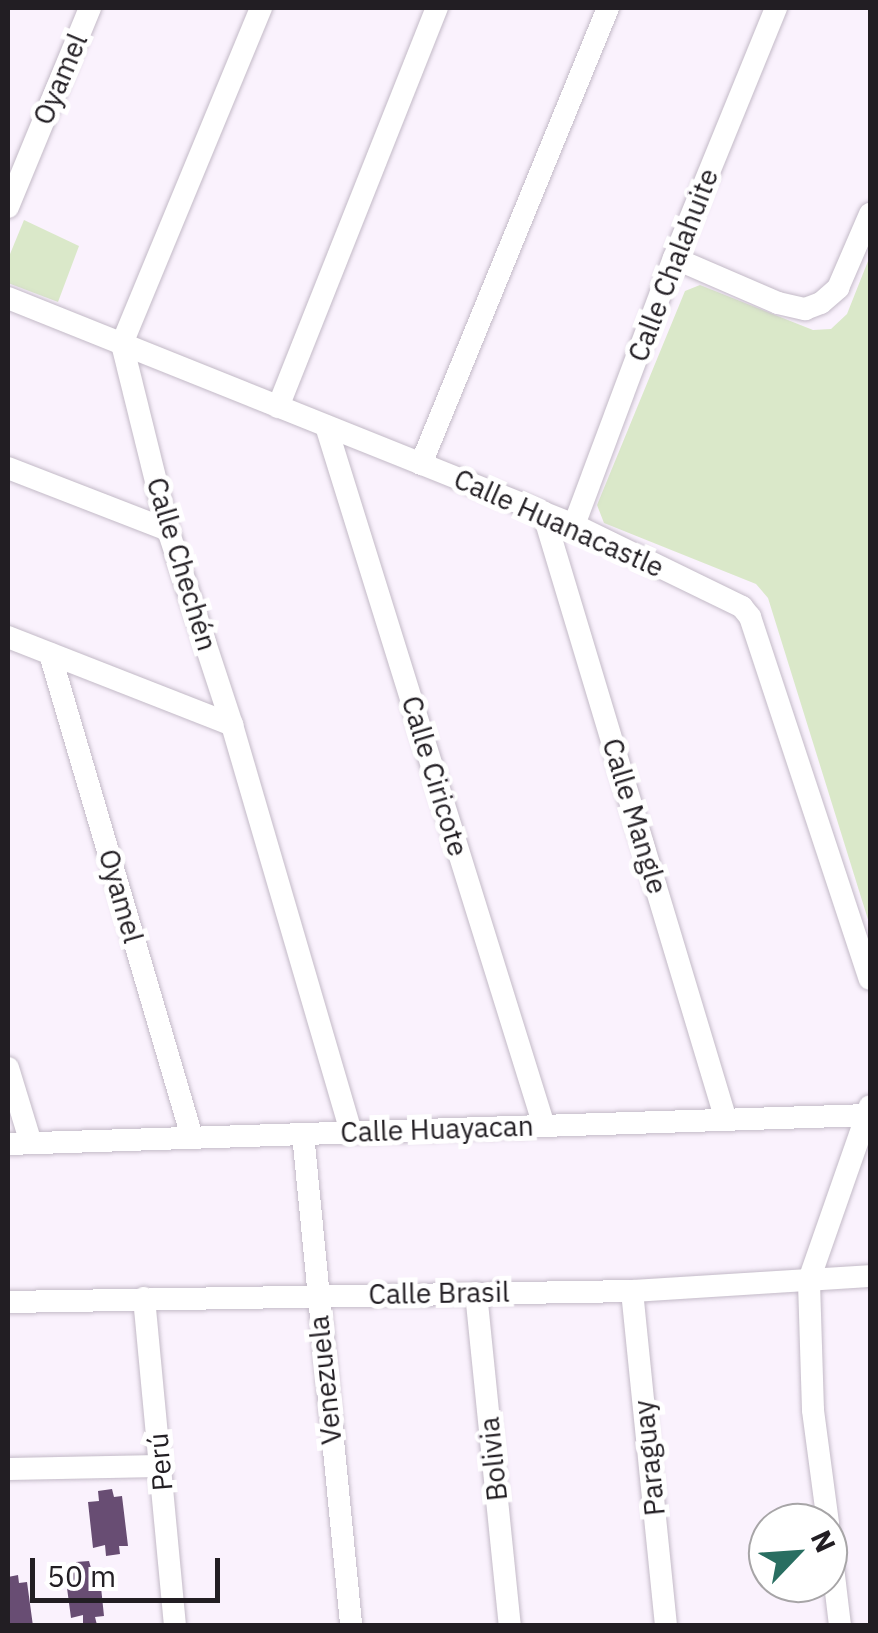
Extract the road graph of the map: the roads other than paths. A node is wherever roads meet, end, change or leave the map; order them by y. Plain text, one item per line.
1 (90, 8) edge
2 (261, 8) edge
3 (437, 8) edge
4 (608, 8) edge
5 (776, 8) edge
6 (8, 207) edge
7 (870, 214) edge
8 (674, 258) junction
9 (8, 298) edge
10 (122, 344) junction
11 (278, 407) junction
12 (326, 426) junction
13 (421, 464) junction
14 (8, 468) edge
15 (542, 512) junction
16 (574, 525) junction
17 (168, 530) junction
18 (8, 638) edge
19 (50, 654) junction
20 (232, 725) junction
21 (870, 979) edge
22 (8, 1068) edge
23 (869, 1112) edge
24 (726, 1120) junction
25 (544, 1126) junction
26 (351, 1132) junction
27 (303, 1134) junction
28 (192, 1137) junction
29 (19, 1143) edge
30 (870, 1276) edge
31 (809, 1280) junction
32 (632, 1291) junction
33 (476, 1293) junction
34 (316, 1294) junction
35 (144, 1298) junction
36 (8, 1302) edge
37 (160, 1466) junction
38 (8, 1469) edge
39 (825, 1503) edge
40 (175, 1626) edge
41 (351, 1626) edge
42 (510, 1626) edge
43 (666, 1626) edge

1 - 6 street, Oyamel
2 - 10 street
3 - 11 street
4 - 13 street
5 - 8 street, Calle Chalahuite
7 - 8 street
8 - 16 street, Calle Chalahuite
9 - 10 street, Calle Huanacastle
10 - 11 street, Calle Huanacastle
10 - 17 street, Calle Chechén
11 - 12 street, Calle Huanacastle
12 - 13 street, Calle Huanacastle
12 - 25 street, Calle Ciricote
13 - 15 street, Calle Huanacastle
14 - 17 street
15 - 16 street, Calle Huanacastle
15 - 24 street, Calle Mangle
16 - 21 street, Calle Huanacastle
17 - 20 street, Calle Chechén
18 - 19 street
19 - 20 street
19 - 28 street, Oyamel
20 - 26 street, Calle Chechén
22 - 29 street
23 - 24 street, Calle Huayacan
23 - 31 street
24 - 25 street, Calle Huayacan
25 - 26 street, Calle Huayacan
26 - 27 street, Calle Huayacan
27 - 28 street, Calle Huayacan
27 - 34 street, Venezuela
28 - 29 street, Calle Huayacan
30 - 31 street, Calle Brasil
31 - 32 street, Calle Brasil
31 - 39 street
32 - 33 street, Calle Brasil
32 - 43 street, Paraguay
33 - 34 street, Calle Brasil
33 - 42 street, Bolivia
34 - 35 street, Calle Brasil
34 - 41 street, Venezuela
35 - 36 street, Calle Brasil
35 - 37 street, Perú
37 - 38 street
37 - 40 street, Perú

